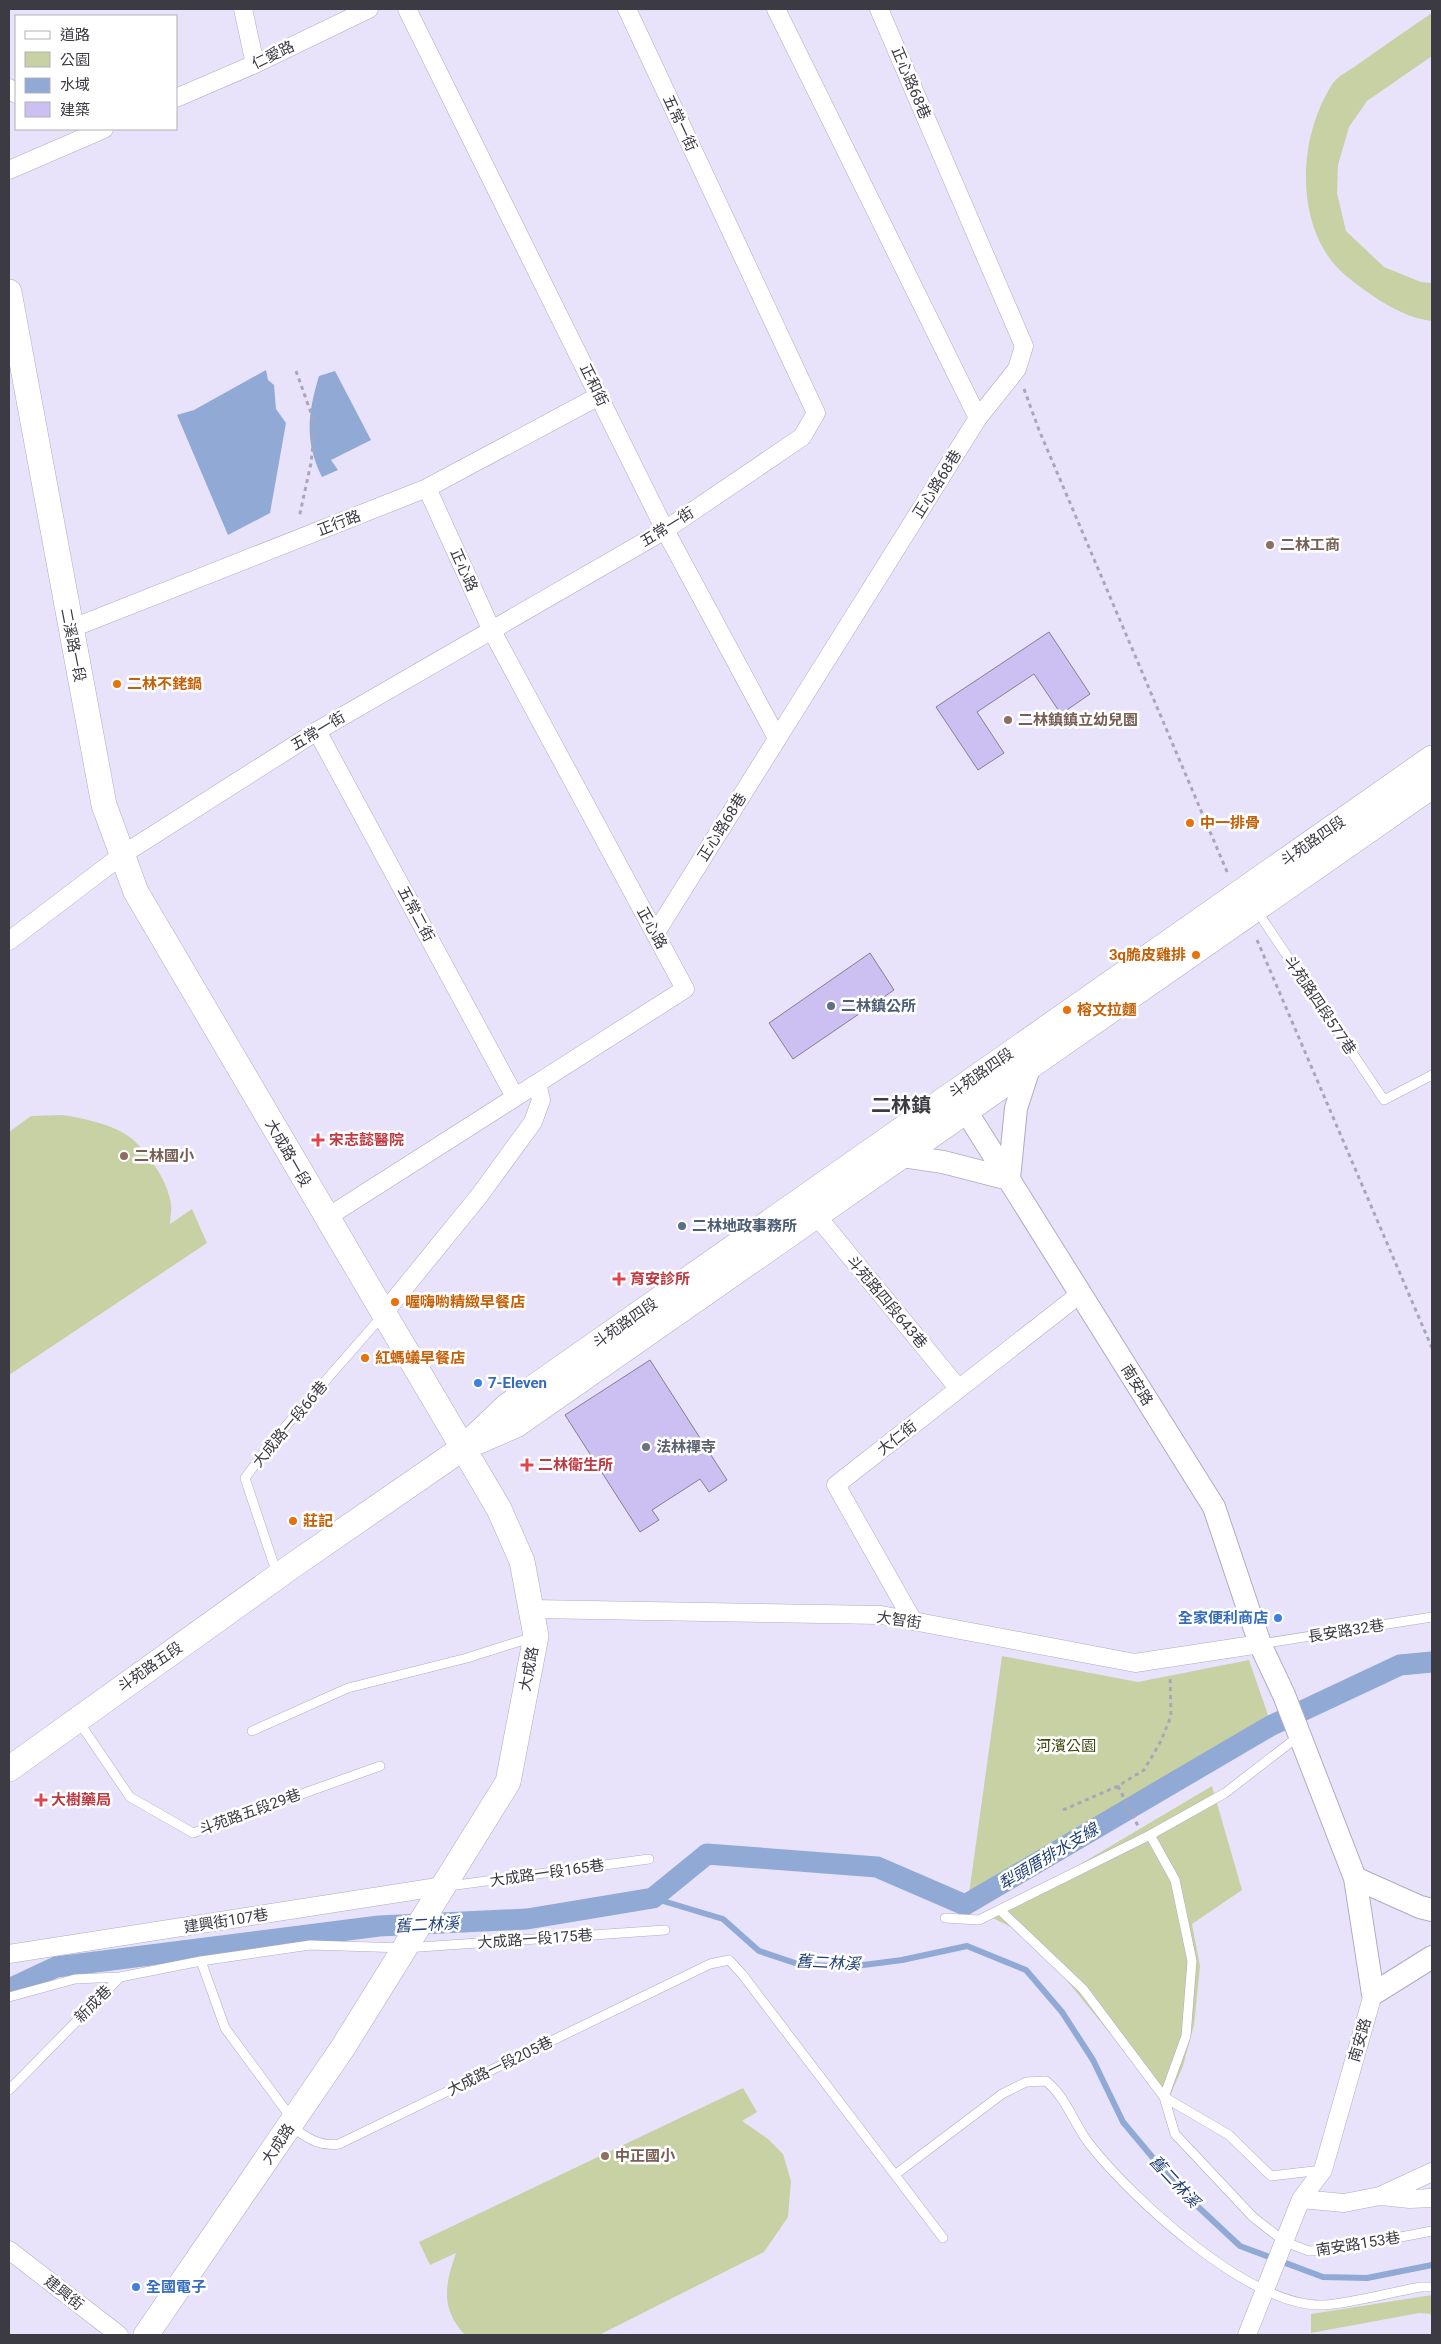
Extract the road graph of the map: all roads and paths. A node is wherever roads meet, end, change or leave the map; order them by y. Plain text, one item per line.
1 (243, 9) edge
2 (369, 9) edge
3 (407, 9) edge
4 (627, 9) edge
5 (776, 9) edge
6 (879, 9) edge
7 (255, 64) junction
8 (178, 97) edge
9 (102, 130) edge
10 (9, 170) edge
11 (9, 292) edge
12 (1017, 368) junction
13 (296, 371) dead end
14 (599, 396) junction
15 (978, 418) junction
16 (427, 488) junction
17 (665, 530) junction
18 (294, 540) junction
19 (70, 629) junction
20 (492, 630) junction
21 (317, 731) junction
22 (777, 738) junction
23 (1432, 758) edge
24 (1432, 786) edge
25 (122, 854) junction
26 (1246, 906) junction
27 (655, 934) junction
28 (9, 941) edge
29 (1029, 1068) junction
30 (1432, 1075) edge
31 (537, 1083) junction
32 (514, 1098) junction
33 (961, 1102) junction
34 (902, 1156) junction
35 (1009, 1179) junction
36 (816, 1216) junction
37 (326, 1218) junction
38 (1080, 1294) junction
39 (383, 1314) junction
40 (1432, 1348) edge
41 (959, 1389) junction
42 (463, 1448) junction
43 (285, 1571) junction
44 (532, 1609) junction
45 (1432, 1617) edge
46 (913, 1621) junction
47 (536, 1636) junction
48 (1260, 1644) junction
49 (1169, 1672) dead end
50 (77, 1719) junction
51 (252, 1731) dead end
52 (1300, 1735) junction
53 (380, 1766) dead end
54 (9, 1769) edge
55 (1118, 1786) junction
56 (1063, 1810) dead end
57 (1136, 1819) dead end
58 (1150, 1835) junction
59 (649, 1859) dead end
60 (1355, 1878) junction
61 (444, 1886) junction
62 (1000, 1910) junction
63 (1432, 1910) edge
64 (945, 1918) dead end
65 (665, 1930) dead end
66 (404, 1948) junction
67 (9, 1954) edge
68 (1432, 1957) edge
69 (201, 1960) junction
70 (120, 1977) junction
71 (1373, 1994) junction
72 (9, 1997) edge
73 (9, 2090) edge
74 (1164, 2097) junction
75 (292, 2124) junction
76 (1322, 2170) junction
77 (1432, 2172) edge
78 (896, 2174) junction
79 (1380, 2196) junction
80 (1432, 2198) edge
81 (1302, 2199) junction
82 (1432, 2231) edge
83 (943, 2238) dead end
84 (1284, 2244) junction
85 (9, 2250) edge
86 (1267, 2286) junction
87 (1432, 2287) edge
88 (118, 2335) edge
89 (146, 2335) edge
90 (1247, 2335) edge

1 - 7 street
2 - 7 street, 仁愛路
3 - 14 street, 正和街
4 - 17 street, 五常一街
5 - 15 street
6 - 12 street, 正心路68巷
7 - 8 street, 仁愛路
9 - 10 street
11 - 19 main road, 二溪路一段
12 - 15 street, 正心路68巷
12 - 26 path
13 - 18 path
14 - 16 street, 正行路
14 - 17 street, 正和街
15 - 22 street, 正心路68巷
16 - 18 street, 正行路
16 - 20 street, 正心路
17 - 20 street, 五常一街
17 - 22 street, 正和街
18 - 19 street, 正行路
19 - 25 main road, 二溪路一段
20 - 21 street, 五常一街
20 - 27 street, 正心路
21 - 25 street, 五常一街
21 - 32 street, 五常二街
22 - 27 street, 正心路68巷
23 - 26 main road, 斗苑路四段
24 - 26 main road, 斗苑路四段
25 - 28 street
25 - 37 main road, 大成路一段
26 - 29 main road, 斗苑路四段
26 - 30 lane, 斗苑路四段577巷
26 - 33 main road, 斗苑路四段
26 - 40 path
27 - 31 street, 正心路
29 - 33 main road, 斗苑路四段
29 - 35 street
31 - 32 street, 正心路
31 - 39 street
32 - 37 street, 正心路
33 - 34 main road, 斗苑路四段
33 - 35 street, 南安路
33 - 42 main road, 斗苑路四段
34 - 35 street
34 - 36 main road, 斗苑路四段
35 - 38 street, 南安路
36 - 41 street, 斗苑路四段643巷
36 - 42 main road, 斗苑路四段
37 - 39 main road, 大成路一段
38 - 41 street, 大仁街
38 - 48 street, 南安路
39 - 42 main road, 大成路一段
39 - 43 lane, 大成路一段66巷
41 - 46 street, 大仁街
42 - 43 main road, 斗苑路四段
42 - 44 main road, 大成路
43 - 50 main road, 斗苑路五段
44 - 46 street, 大智街
44 - 47 main road, 大成路
45 - 48 lane, 長安路32巷
46 - 48 street, 大智街
47 - 51 lane
47 - 61 main road, 大成路
48 - 52 street, 南安路
49 - 55 path
50 - 53 lane, 斗苑路五段29巷
50 - 54 main road, 斗苑路五段
52 - 58 lane
52 - 60 street, 南安路
55 - 56 path
55 - 57 path
58 - 62 lane
58 - 74 lane
59 - 61 lane, 大成路一段165巷
60 - 63 street
60 - 71 street, 南安路
61 - 66 main road, 大成路
61 - 67 street, 建興街107巷
62 - 64 lane
62 - 74 lane
65 - 66 lane, 大成路一段175巷
66 - 69 lane, 新成巷
66 - 75 main road, 大成路
68 - 71 street
69 - 70 lane, 新成巷
69 - 75 lane
70 - 72 lane
70 - 73 lane, 新成巷
71 - 76 street, 南安路
74 - 76 lane
74 - 84 lane, 南安路153巷
75 - 78 lane, 大成路一段205巷
75 - 89 main road, 大成路
76 - 81 street, 南安路
77 - 79 street
78 - 83 lane
78 - 86 lane
79 - 80 street
79 - 81 street
81 - 84 street, 南安路
82 - 84 lane, 南安路153巷
84 - 86 street, 南安路
85 - 88 street, 建興街
86 - 87 lane
86 - 90 street, 南安路

